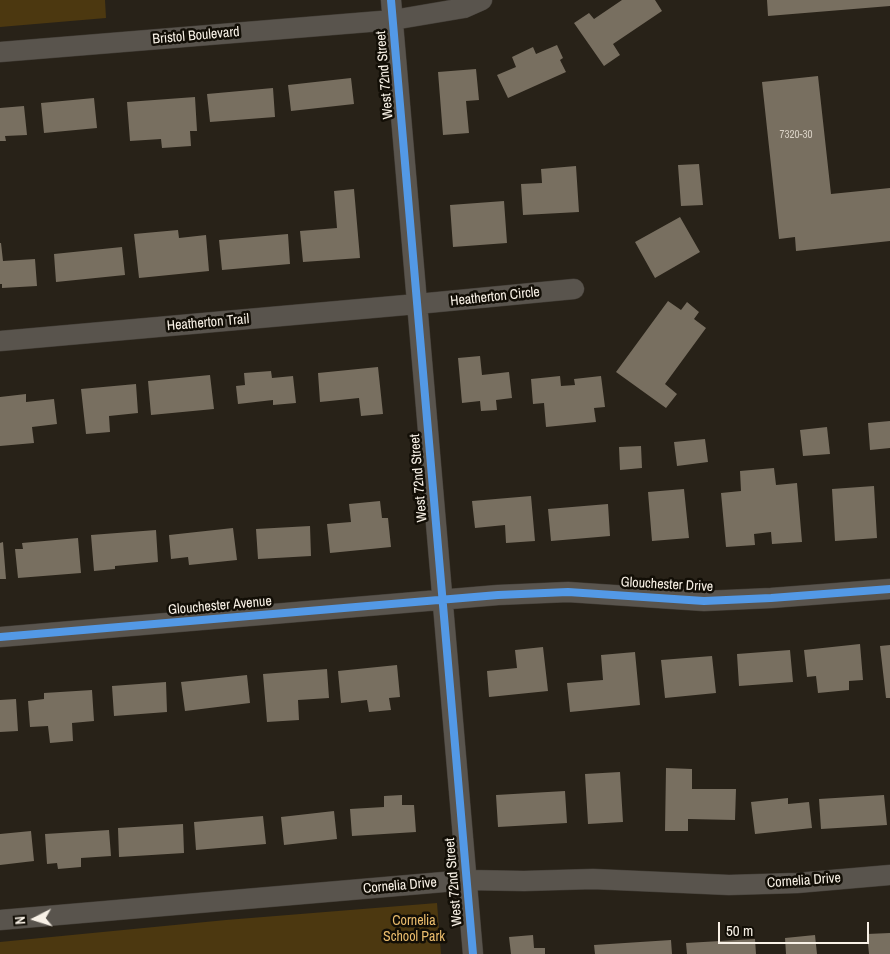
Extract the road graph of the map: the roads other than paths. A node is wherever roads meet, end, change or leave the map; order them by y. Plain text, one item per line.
1 (391, 0) edge
2 (482, 0) edge
3 (393, 20) junction
4 (0, 52) edge
5 (574, 289) dead end
6 (417, 304) junction
7 (0, 341) edge
8 (890, 589) edge
9 (442, 600) junction
10 (0, 637) edge
11 (890, 875) edge
12 (467, 880) junction
13 (0, 920) edge
14 (473, 954) edge

1 - 3 street, West 72nd Street
2 - 3 street, Bristol Boulevard
3 - 4 street, Bristol Boulevard
3 - 6 street, West 72nd Street
5 - 6 street, Heatherton Circle
6 - 7 street, Heatherton Trail
6 - 9 street, West 72nd Street
8 - 9 street, Glouchester Drive
9 - 10 street, Glouchester Avenue
9 - 12 street, West 72nd Street
11 - 12 street, Cornelia Drive
12 - 13 street, Cornelia Drive
12 - 14 street, West 72nd Street

